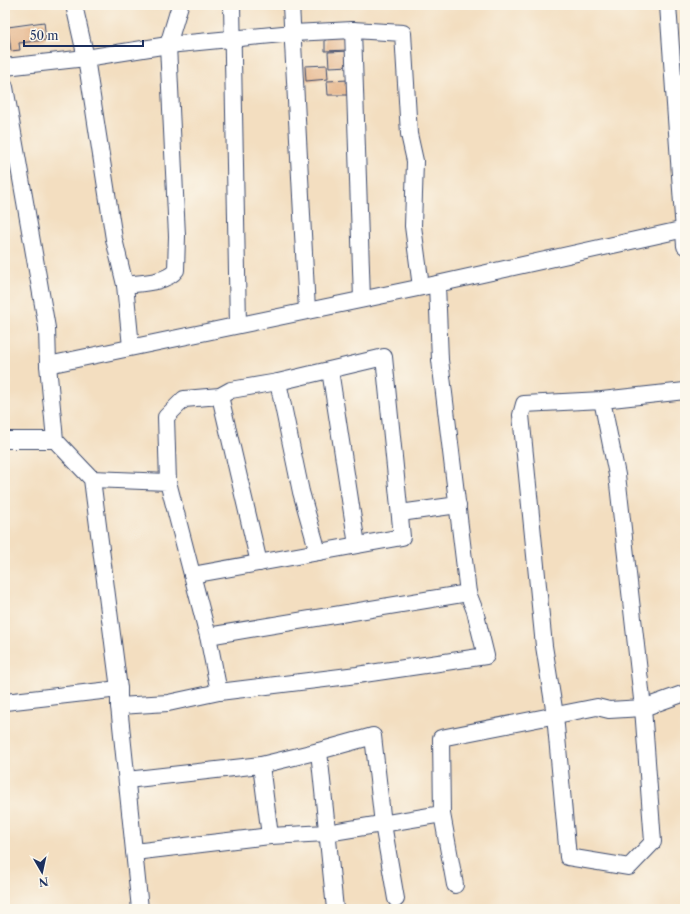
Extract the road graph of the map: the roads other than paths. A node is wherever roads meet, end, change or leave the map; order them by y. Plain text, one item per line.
1 (74, 5) edge
2 (180, 5) edge
3 (232, 5) edge
4 (291, 5) edge
5 (668, 5) edge
6 (353, 30) junction
7 (293, 33) junction
8 (233, 39) junction
9 (168, 45) junction
10 (86, 58) junction
11 (5, 67) edge
12 (5, 87) edge
13 (685, 229) edge
14 (685, 246) edge
15 (437, 284) junction
16 (125, 285) junction
17 (421, 287) junction
18 (362, 299) junction
19 (307, 310) junction
20 (238, 325) junction
21 (130, 347) junction
22 (48, 365) junction
23 (330, 370) junction
24 (278, 382) junction
25 (685, 391) edge
26 (220, 396) junction
27 (602, 400) junction
28 (5, 440) edge
29 (55, 440) junction
30 (92, 479) junction
31 (168, 482) junction
32 (458, 505) junction
33 (400, 513) junction
34 (357, 546) junction
35 (318, 552) junction
36 (259, 563) junction
37 (192, 575) junction
38 (468, 593) junction
39 (208, 636) junction
40 (119, 689) junction
41 (219, 692) junction
42 (685, 693) edge
43 (5, 702) edge
44 (119, 706) junction
45 (643, 708) junction
46 (555, 716) junction
47 (319, 751) junction
48 (261, 765) junction
49 (127, 780) junction
50 (442, 814) junction
51 (383, 824) junction
52 (327, 833) junction
53 (270, 836) junction
54 (134, 852) junction
55 (455, 885) dead end
56 (396, 899) dead end
57 (140, 909) edge
58 (335, 909) edge

1 - 10 street
2 - 9 street
3 - 8 street
4 - 7 street
5 - 13 street
6 - 7 street
6 - 17 street
6 - 18 street
7 - 8 street
7 - 19 street
8 - 9 street
8 - 20 street
9 - 10 street
9 - 16 street
10 - 11 street
10 - 16 street
12 - 22 street
13 - 14 street
13 - 15 street
15 - 17 street
15 - 32 street
16 - 21 street
17 - 18 street
18 - 19 street
19 - 20 street
20 - 21 street
21 - 22 street
22 - 29 street
23 - 24 street
23 - 33 street
23 - 34 street
24 - 26 street
24 - 35 street
25 - 27 street
26 - 31 street
26 - 36 street
27 - 45 street
27 - 46 street
28 - 29 street
29 - 30 street
30 - 31 street
30 - 40 street
31 - 37 street
32 - 33 street
32 - 38 street
33 - 34 street
34 - 35 street
35 - 36 street
36 - 37 street
37 - 39 street
38 - 39 street
38 - 41 street
39 - 41 street
40 - 43 street
40 - 44 street
41 - 44 street
42 - 45 street
44 - 49 street
45 - 46 street
45 - 46 street
46 - 50 street
47 - 48 street
47 - 51 street
47 - 52 street
48 - 49 street
48 - 53 street
49 - 54 street
50 - 51 street
50 - 55 street
51 - 52 street
51 - 56 street
52 - 53 street
52 - 58 street
53 - 54 street
54 - 57 street

